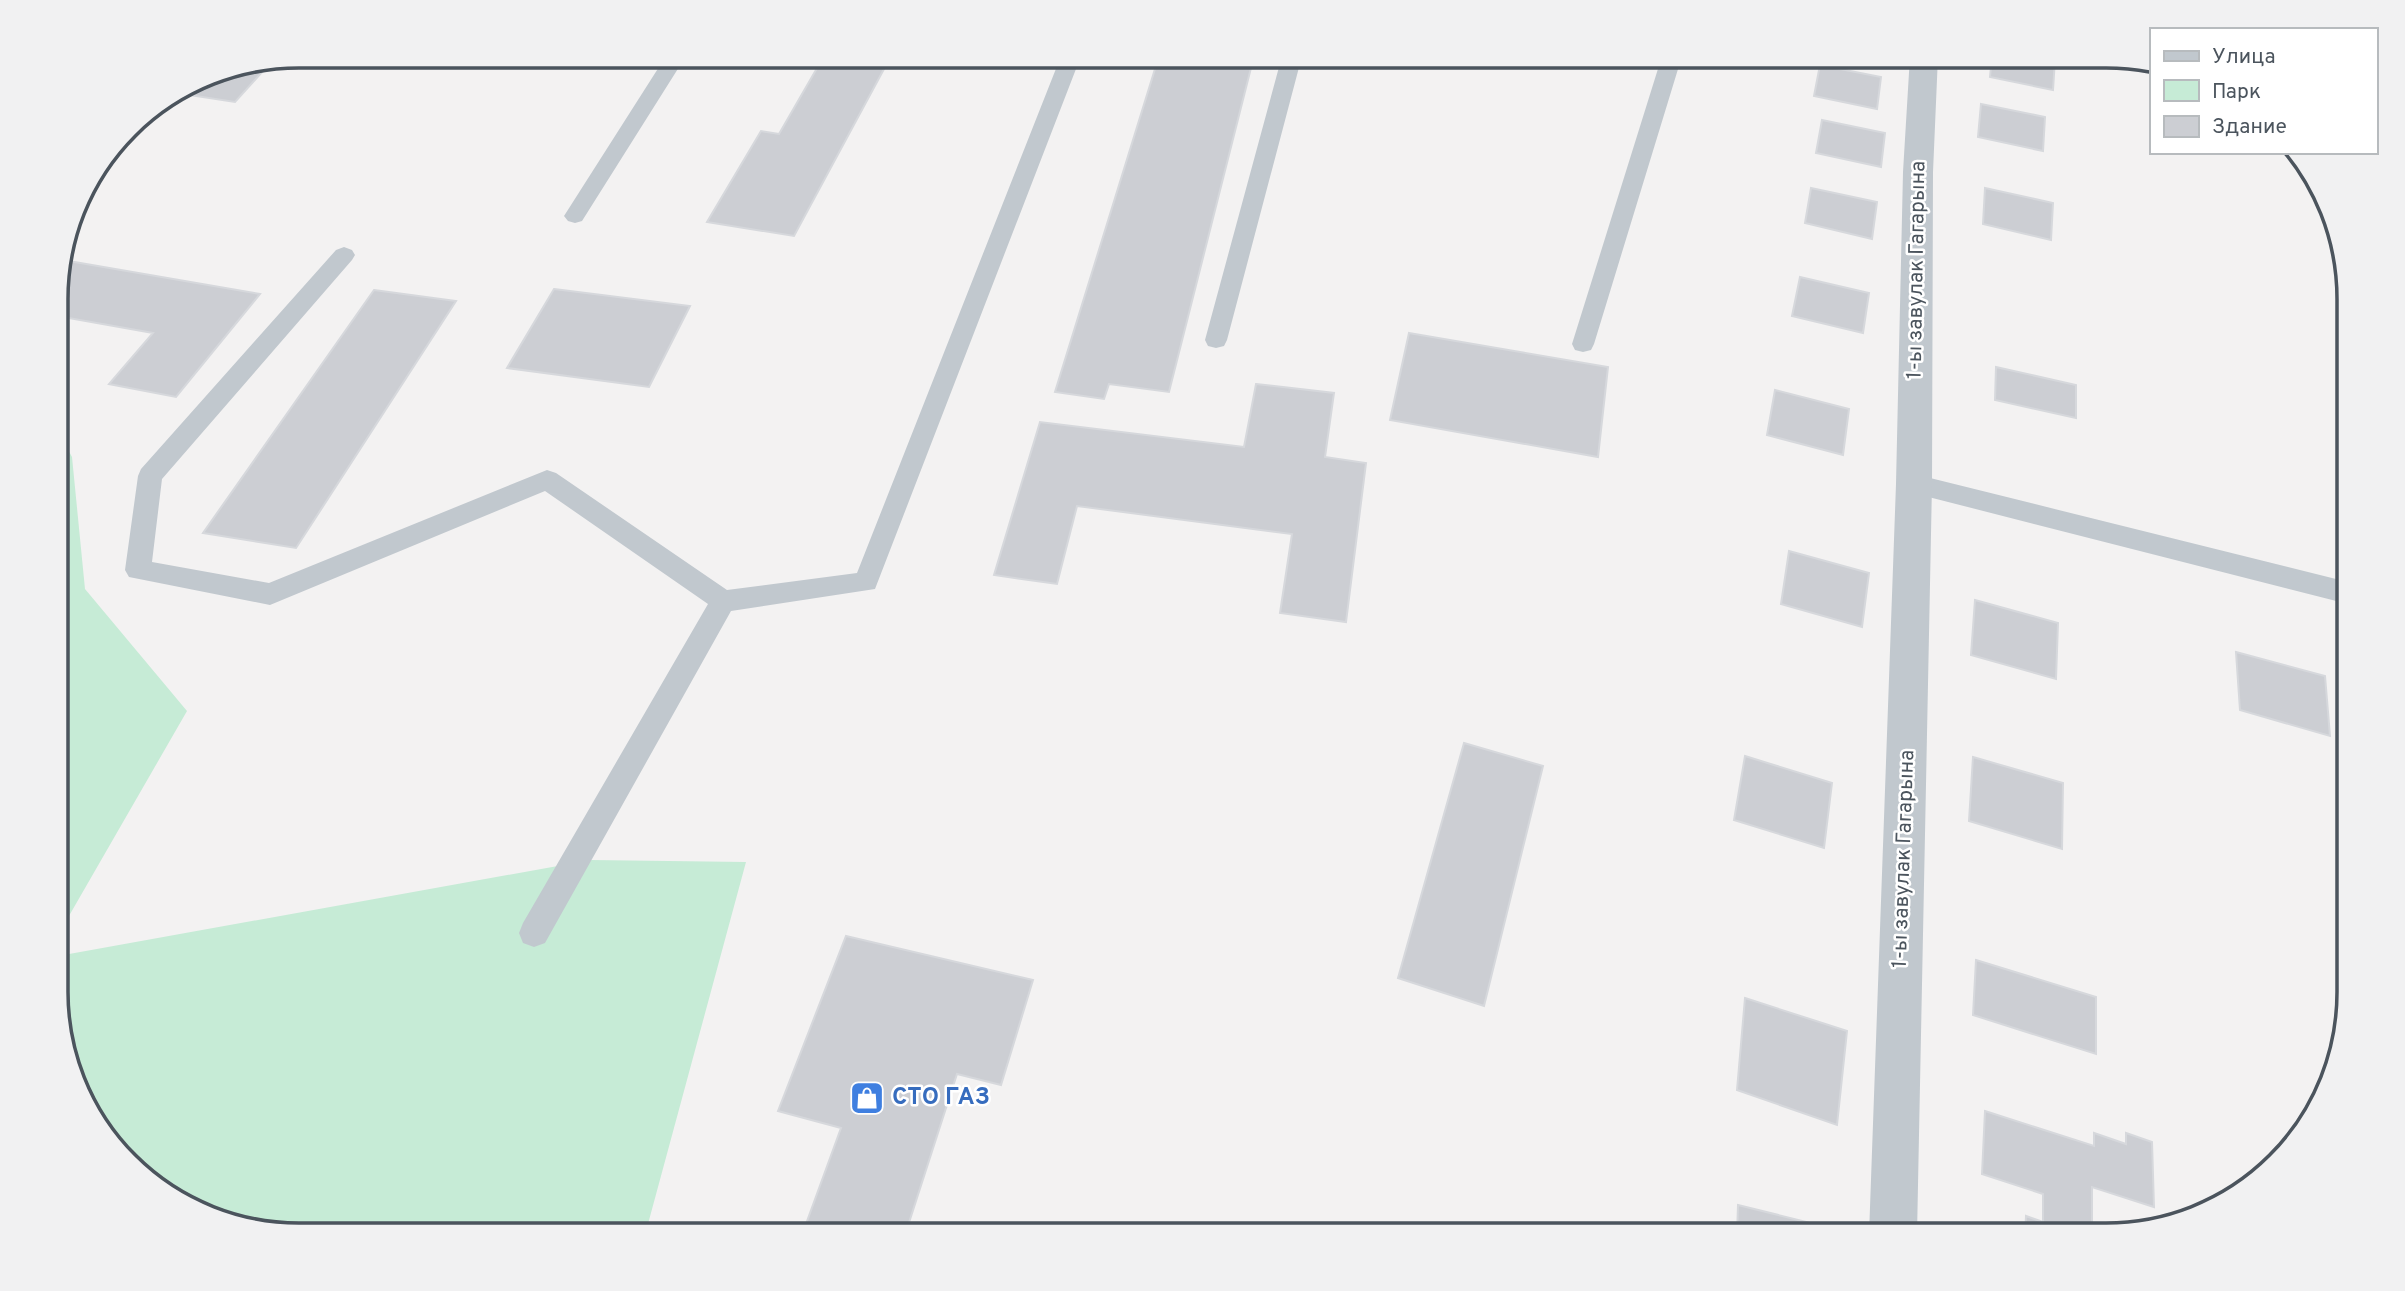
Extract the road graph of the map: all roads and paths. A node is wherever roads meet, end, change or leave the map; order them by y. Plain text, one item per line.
1 (1289, 68) edge
2 (1668, 68) edge
3 (1923, 68) edge
4 (668, 69) edge
5 (1066, 69) edge
6 (575, 216) dead end
7 (344, 255) dead end
8 (1216, 340) dead end
9 (1583, 344) dead end
10 (1914, 484) junction
11 (2337, 590) edge
12 (723, 601) junction
13 (534, 933) dead end
14 (1893, 1222) edge

1 - 8 lane
2 - 9 lane
3 - 10 street, 1-ы завулак Гагарына
4 - 6 lane
5 - 12 lane
7 - 12 lane
10 - 11 lane
10 - 14 street, 1-ы завулак Гагарына
12 - 13 lane

